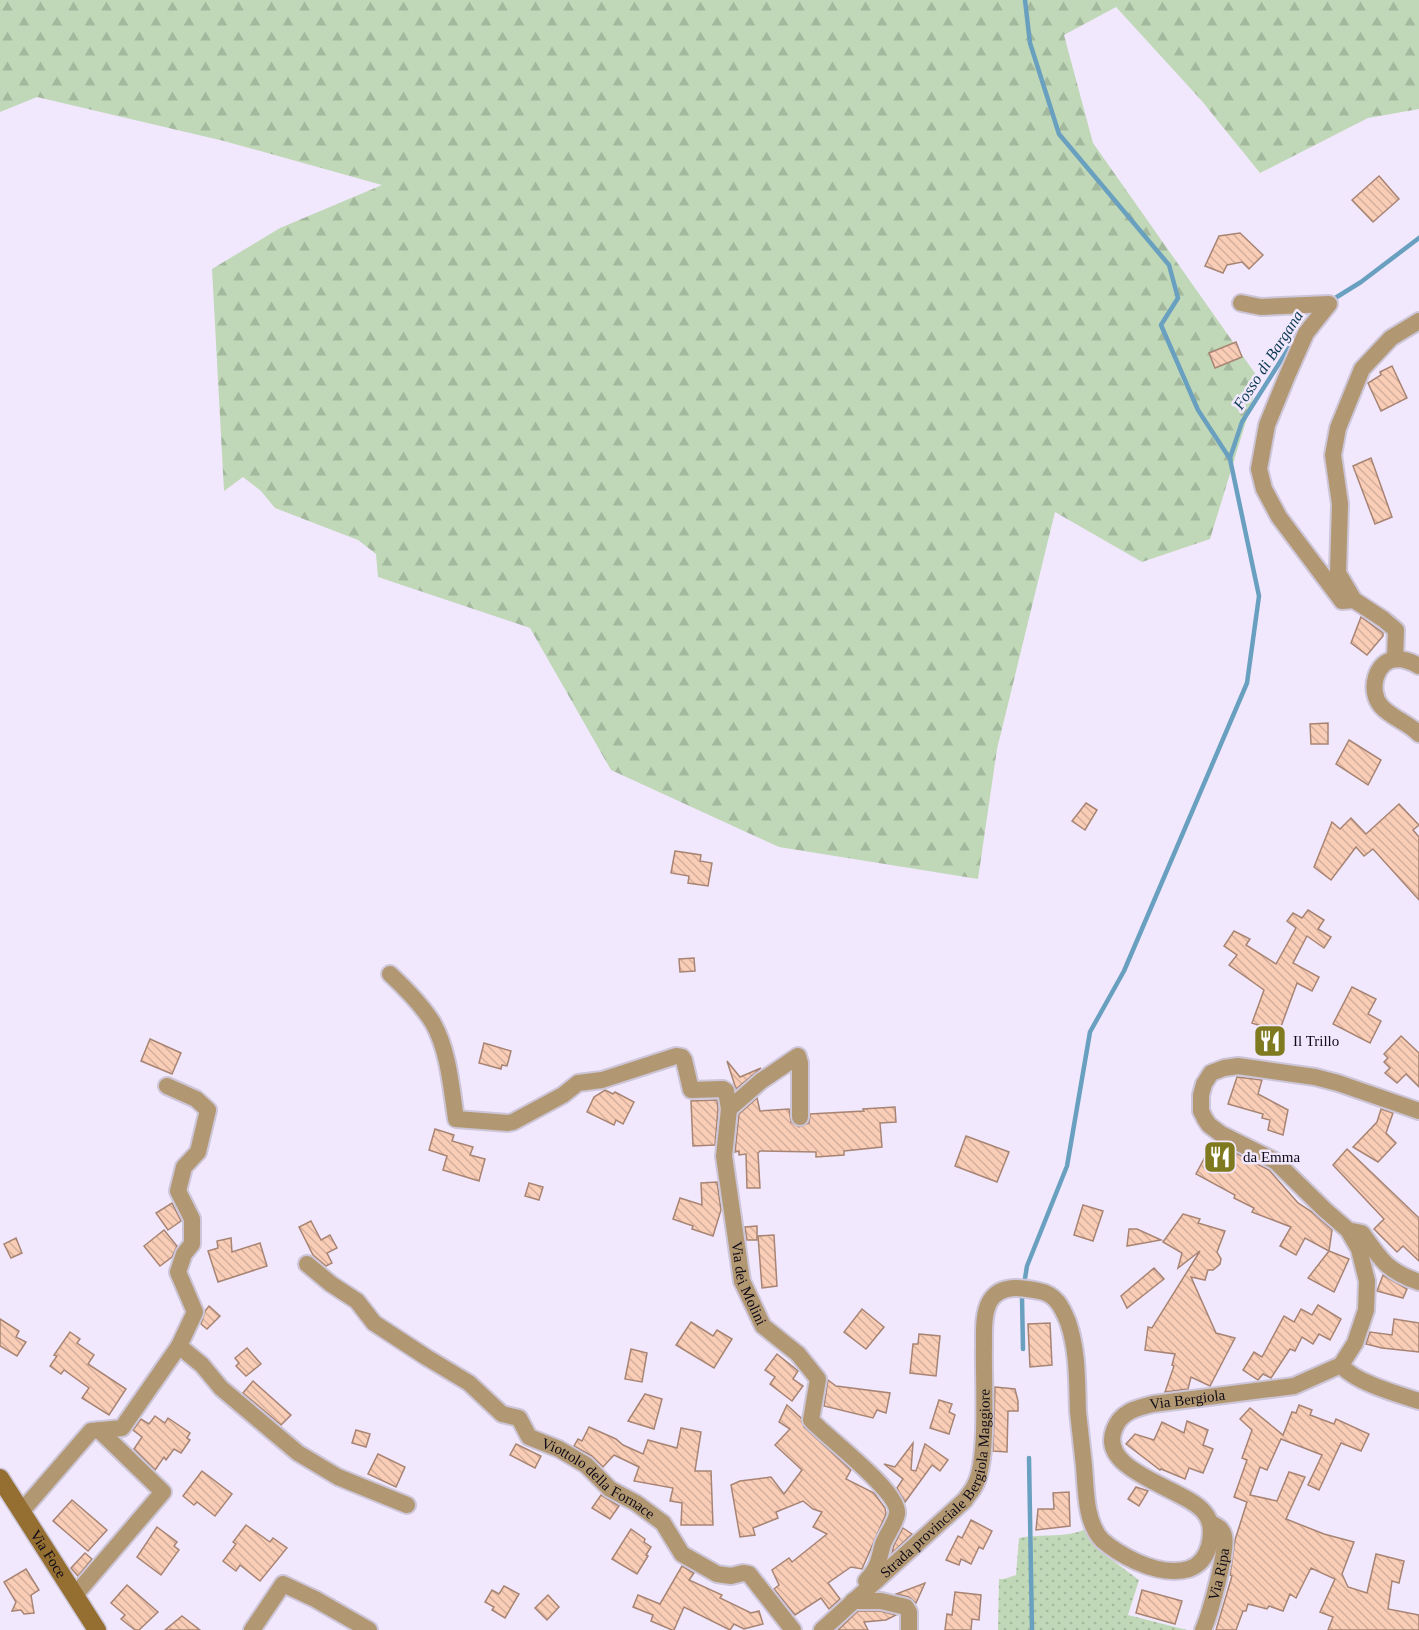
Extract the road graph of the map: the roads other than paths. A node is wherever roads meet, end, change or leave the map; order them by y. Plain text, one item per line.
1 (1241, 303) dead end
2 (1419, 321) edge
3 (1354, 600) junction
4 (1395, 659) junction
5 (1419, 666) edge
6 (1419, 734) edge
7 (390, 974) dead end
8 (167, 1086) dead end
9 (729, 1109) junction
10 (1419, 1111) edge
11 (800, 1117) dead end
12 (1348, 1230) junction
13 (306, 1264) dead end
14 (1419, 1282) edge
15 (179, 1346) junction
16 (1341, 1365) junction
17 (1419, 1401) edge
18 (99, 1430) junction
19 (0, 1478) edge
20 (407, 1504) dead end
21 (21, 1512) junction
22 (1210, 1523) junction
23 (75, 1595) junction
24 (853, 1601) junction
25 (97, 1630) edge
26 (252, 1630) edge
27 (369, 1630) edge
28 (793, 1630) edge
29 (822, 1630) edge
30 (909, 1630) edge
31 (1203, 1630) edge

1 - 3 street
2 - 3 street
3 - 4 street
4 - 5 street
4 - 6 street
7 - 9 street
8 - 15 street
9 - 11 street
9 - 24 street, Via dei Molini
10 - 12 street
12 - 14 street
12 - 16 street
13 - 28 street, Viottolo della Fornace
15 - 18 street
15 - 20 street
16 - 17 street
16 - 22 street, Via Bergiola
18 - 21 street
18 - 23 street
19 - 21 main road, Via Foce
21 - 23 main road, Via Foce
22 - 24 street, Strada provinciale Bergiola Maggiore
22 - 31 street, Via Ripa
23 - 25 main road, Via Foce
24 - 29 street
24 - 30 street
26 - 27 street

